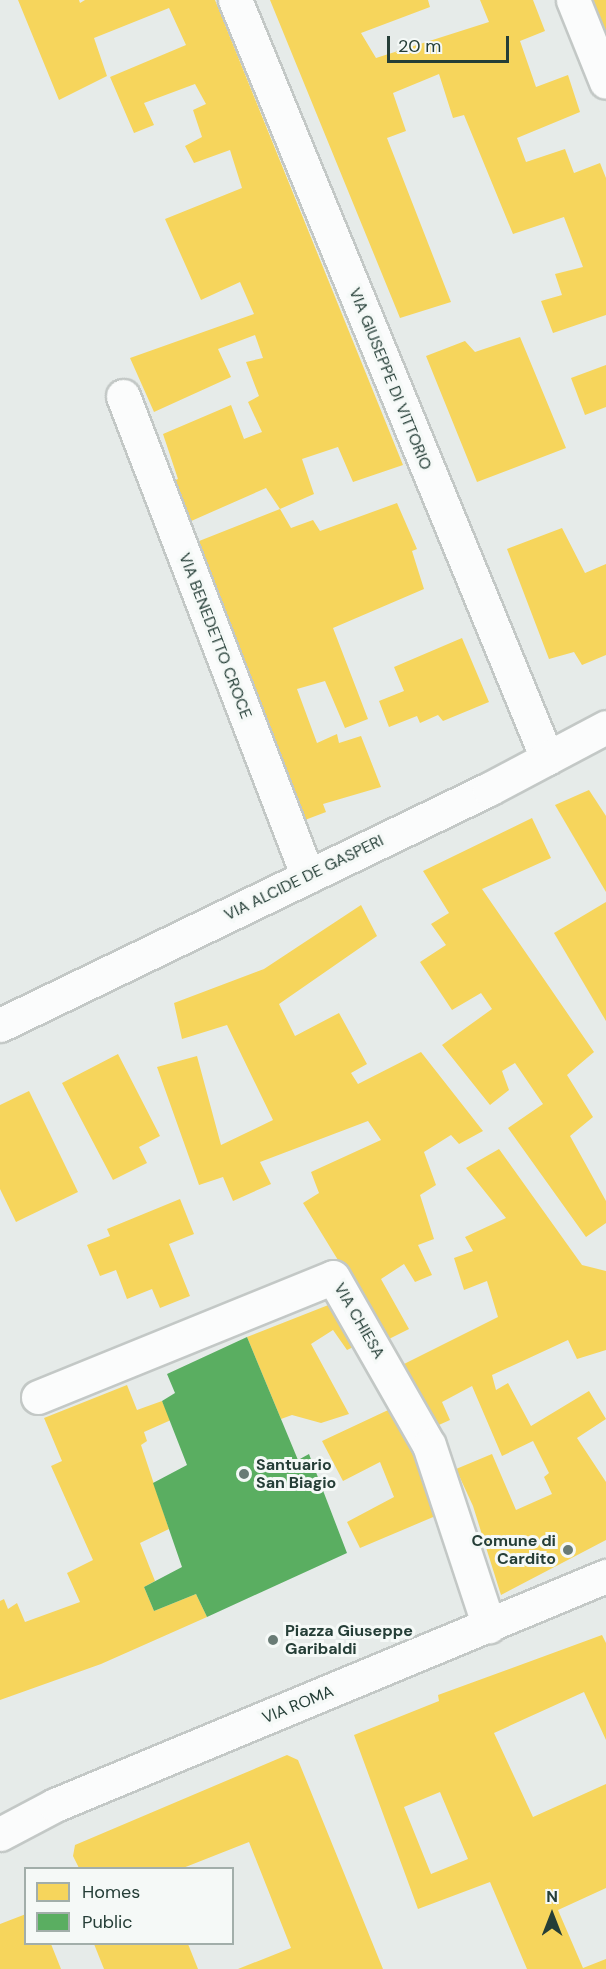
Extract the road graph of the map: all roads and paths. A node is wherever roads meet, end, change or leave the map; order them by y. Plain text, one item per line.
1 (235, 0) edge
2 (573, 0) edge
3 (606, 82) edge
4 (123, 396) dead end
5 (606, 727) edge
6 (547, 758) junction
7 (308, 877) junction
8 (0, 1025) edge
9 (38, 1396) dead end
10 (604, 1584) edge
11 (489, 1626) junction
12 (0, 1834) edge

1 - 6 street, VIA GIUSEPPE DI VITTORIO
2 - 3 street
4 - 7 street, VIA BENEDETTO CROCE
5 - 6 street, VIA ALCIDE DE GASPERI
6 - 7 street, VIA ALCIDE DE GASPERI
7 - 8 street, VIA ALCIDE DE GASPERI
9 - 11 street, VIA CHIESA
10 - 11 street, VIA ROMA
11 - 12 street, VIA ROMA

